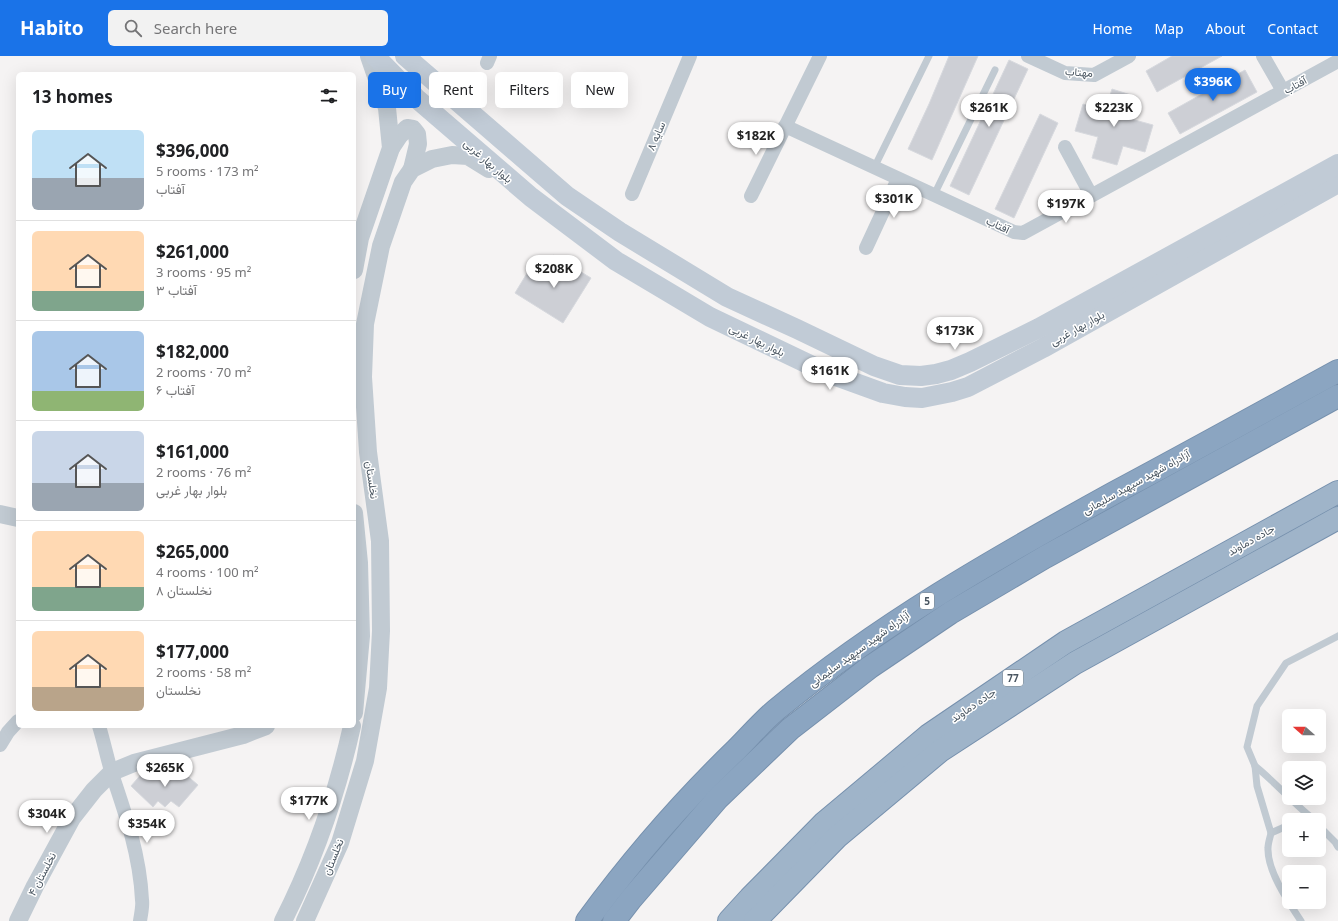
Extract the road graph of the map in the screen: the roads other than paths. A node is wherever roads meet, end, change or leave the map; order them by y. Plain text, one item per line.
1 (369, 56) edge
2 (375, 56) edge
3 (405, 56) edge
4 (690, 56) edge
5 (820, 56) edge
6 (929, 56) edge
7 (1028, 56) edge
8 (1129, 56) edge
9 (1263, 56) edge
10 (1338, 61) edge
11 (995, 70) dead end
12 (1283, 91) junction
13 (785, 126) junction
14 (1065, 147) dead end
15 (391, 148) junction
16 (1338, 164) edge
17 (874, 168) junction
18 (412, 169) junction
19 (898, 179) junction
20 (1338, 183) edge
21 (632, 194) dead end
22 (934, 195) junction
23 (1091, 195) junction
24 (751, 196) dead end
25 (531, 197) junction
26 (866, 248) dead end
27 (356, 259) edge
28 (1338, 371) edge
29 (1338, 396) edge
30 (1338, 492) edge
31 (0, 514) edge
32 (16, 518) edge
33 (1338, 518) edge
34 (356, 533) edge
35 (1338, 636) edge
36 (358, 642) edge
37 (356, 678) edge
38 (16, 723) edge
39 (100, 728) edge
40 (261, 728) edge
41 (352, 728) edge
42 (0, 745) edge
43 (1255, 766) junction
44 (112, 772) junction
45 (1305, 813) edge
46 (1282, 828) edge
47 (1271, 833) junction
48 (1326, 833) edge
49 (1338, 847) edge
50 (18, 921) edge
51 (140, 921) edge
52 (283, 921) edge
53 (305, 921) edge
54 (587, 921) edge
55 (614, 921) edge
56 (729, 921) edge
57 (755, 921) edge
58 (1301, 921) edge

1 - 15 street
2 - 25 main road, بلوار بهار غربی
3 - 16 main road, بلوار بهار غربی
4 - 21 street, سایه ۸
5 - 13 street
6 - 17 lane
7 - 8 street, مهتاب
9 - 12 street
10 - 12 street, آفتاب
11 - 22 lane
12 - 23 street, آفتاب
13 - 17 street, آفتاب
13 - 24 street
14 - 23 street
15 - 18 street
15 - 27 street
17 - 19 street, آفتاب
18 - 25 street
18 - 53 street, نخلستان
19 - 22 street, آفتاب
19 - 26 street
20 - 25 main road, بلوار بهار غربی
22 - 23 street, آفتاب
28 - 54 highway, آزادراه شهید سپهبد سلیمانی / 5
29 - 55 highway, آزادراه شهید سپهبد سلیمانی / 5
30 - 56 highway, جاده دماوند / 77
31 - 32 street
33 - 57 highway, جاده دماوند / 77
34 - 36 street
35 - 43 lane
36 - 37 street
38 - 42 street
39 - 44 street
40 - 44 street
41 - 52 street, نخلستان
43 - 45 lane
43 - 47 lane
44 - 50 street, نخلستان ۴
44 - 51 street
46 - 47 lane
47 - 58 lane
48 - 49 lane

